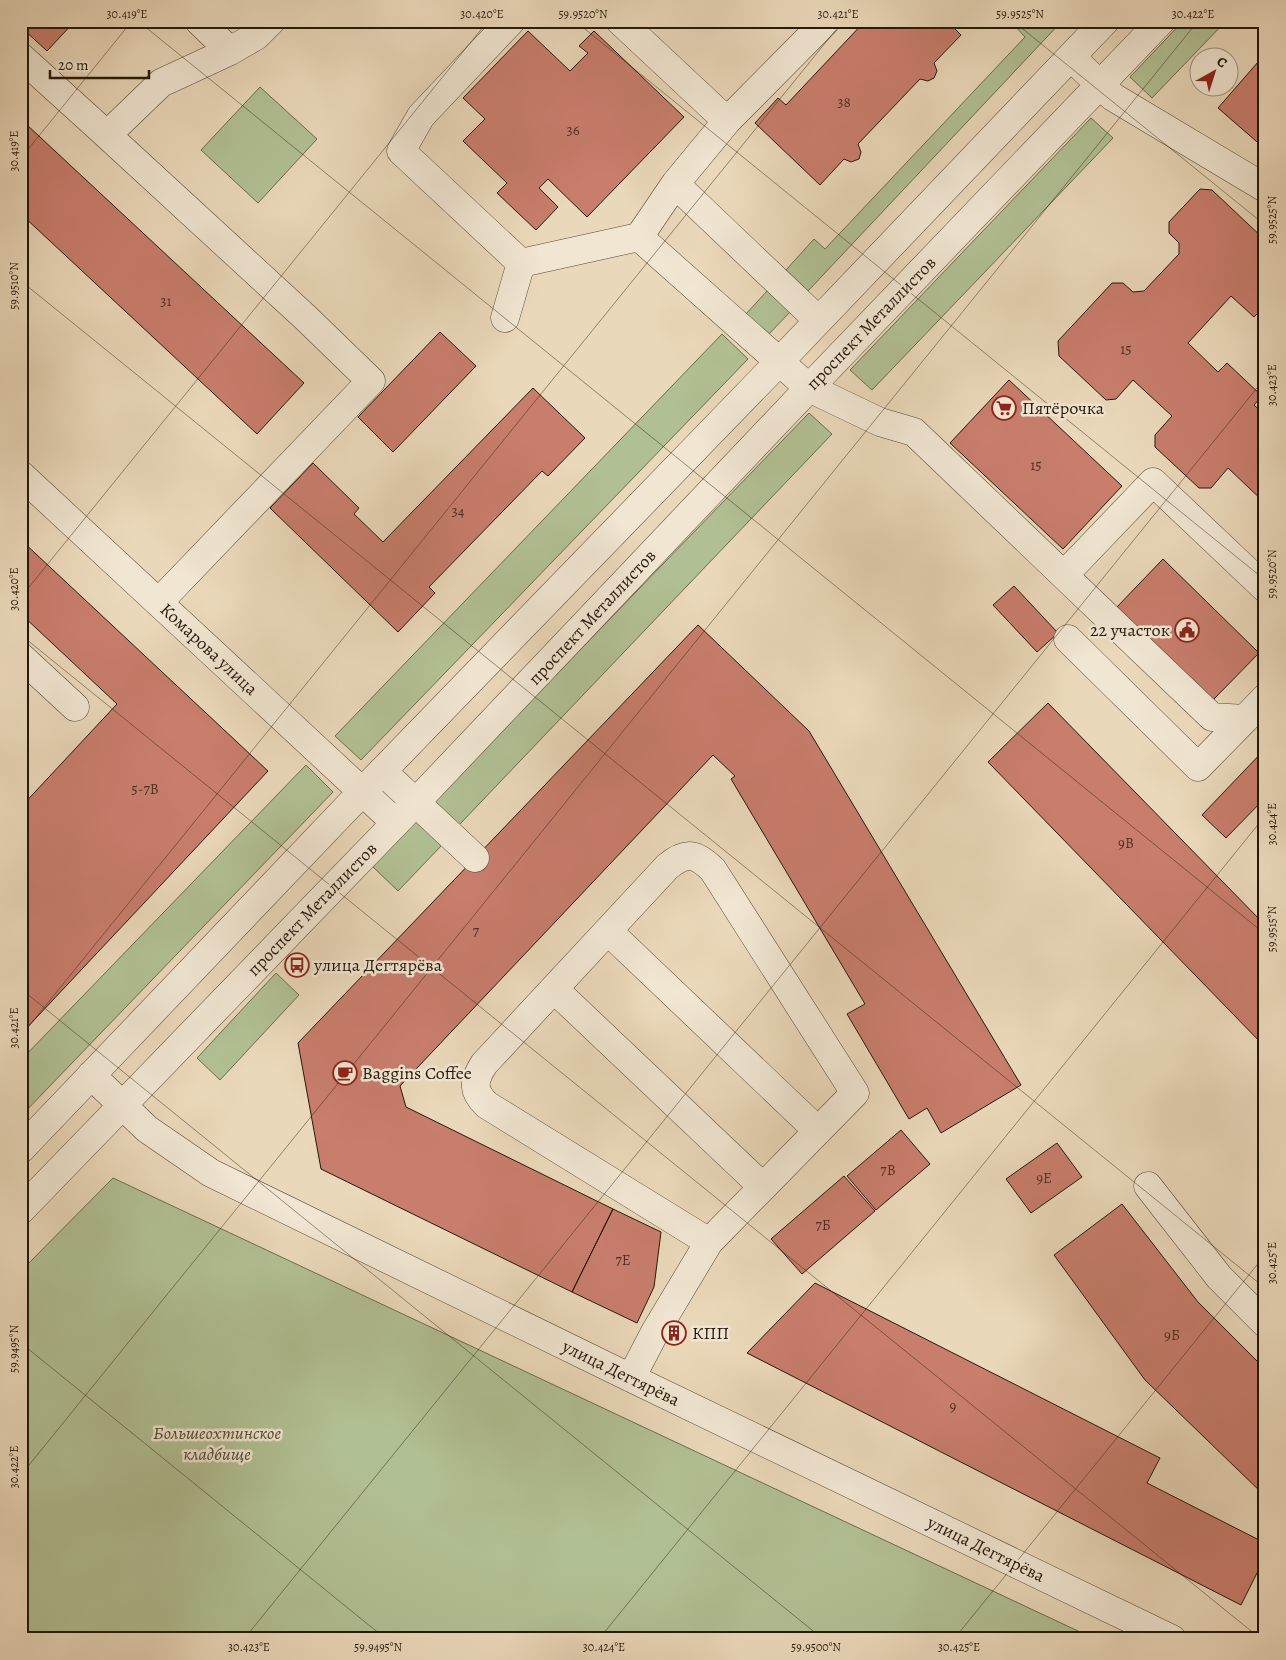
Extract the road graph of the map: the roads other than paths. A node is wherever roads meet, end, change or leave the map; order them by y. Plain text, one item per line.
1 (200, 21) edge
2 (271, 21) edge
3 (511, 21) edge
4 (620, 21) edge
5 (826, 21) edge
6 (1105, 21) edge
7 (1161, 21) edge
8 (230, 51) junction
9 (1071, 56) junction
10 (21, 57) edge
11 (1100, 85) junction
12 (727, 121) junction
13 (107, 135) junction
14 (675, 184) junction
15 (1265, 188) edge
16 (639, 237) junction
17 (521, 263) junction
18 (505, 318) dead end
19 (818, 320) junction
20 (779, 362) junction
21 (809, 388) junction
22 (21, 475) edge
23 (1064, 575) junction
24 (1265, 588) edge
25 (159, 602) junction
26 (1068, 639) dead end
27 (21, 657) edge
28 (75, 707) dead end
29 (1258, 708) edge
30 (382, 771) junction
31 (362, 792) junction
32 (416, 802) junction
33 (396, 823) junction
34 (475, 858) dead end
35 (608, 931) junction
36 (554, 989) junction
37 (91, 1075) junction
38 (123, 1105) junction
39 (818, 1131) junction
40 (21, 1149) edge
41 (1148, 1186) dead end
42 (763, 1187) junction
43 (21, 1210) edge
44 (710, 1242) junction
45 (1265, 1323) edge
46 (631, 1378) junction
47 (1172, 1639) edge

1 - 8 street
2 - 8 street
3 - 17 street
4 - 12 street
5 - 12 street
6 - 9 street
7 - 11 street, проспект Металлистов
8 - 13 street
9 - 11 street
9 - 19 street
10 - 13 street
11 - 15 street
11 - 21 street, проспект Металлистов
12 - 14 street
13 - 25 street
14 - 16 street
14 - 19 street
16 - 17 street
16 - 20 street
17 - 18 street
19 - 20 street
20 - 21 street
20 - 30 street
21 - 23 street
21 - 32 street, проспект Металлистов
22 - 25 street, Комарова улица
23 - 24 street
23 - 29 street
25 - 31 street, Комарова улица
26 - 29 street
27 - 28 street
30 - 31 street
30 - 32 street
31 - 33 street, Комарова улица
31 - 37 street
32 - 33 street, проспект Металлистов
32 - 34 street
33 - 38 street, проспект Металлистов
35 - 36 street
35 - 39 street
35 - 39 street
36 - 42 street
36 - 44 street
37 - 38 street, улица Дегтярёва
37 - 40 street
38 - 43 street, проспект Металлистов
38 - 46 street, улица Дегтярёва
39 - 42 street
41 - 45 street
42 - 44 street
44 - 46 street
46 - 47 street, улица Дегтярёва

